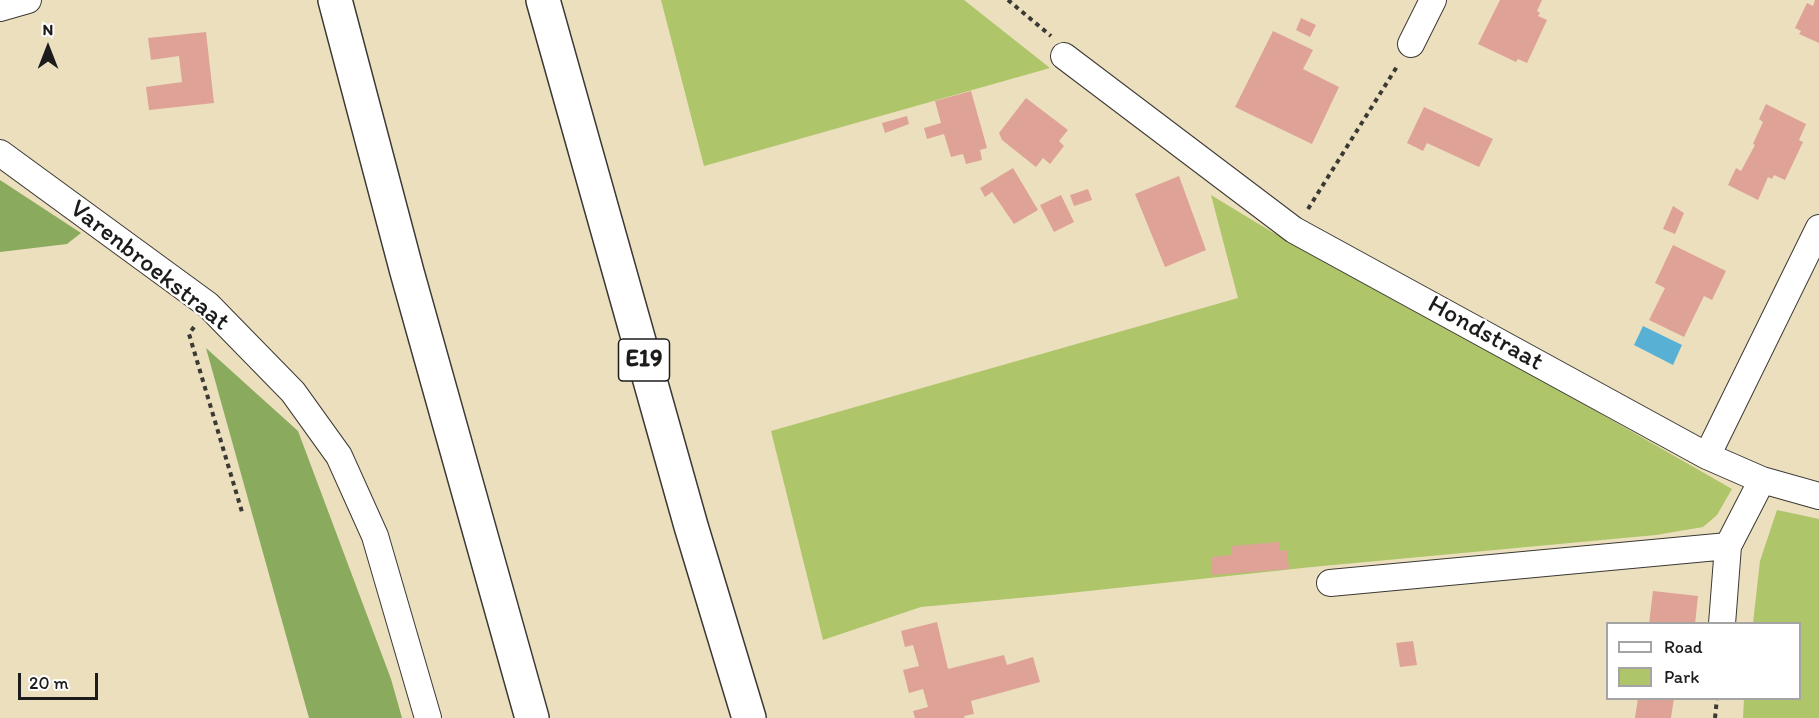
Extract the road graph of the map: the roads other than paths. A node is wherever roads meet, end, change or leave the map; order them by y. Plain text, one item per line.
1 (28, 0) edge
2 (335, 0) edge
3 (543, 0) edge
4 (1433, 0) edge
5 (0, 8) edge
6 (1411, 44) road end
7 (1064, 56) road end
8 (0, 153) edge
9 (1819, 228) edge
10 (1707, 456) junction
11 (1762, 480) junction
12 (1819, 496) edge
13 (1728, 546) junction
14 (1330, 583) dead end
15 (1722, 622) edge
16 (428, 718) edge
17 (532, 718) edge
18 (749, 718) edge

1 - 5 street
2 - 17 highway
3 - 18 highway, E19
4 - 6 street
7 - 10 street, Hondstraat
8 - 16 street, Varenbroekstraat
9 - 10 street
10 - 11 street, Hondstraat
11 - 12 street, Hondstraat
11 - 13 street
13 - 14 street
13 - 15 street

